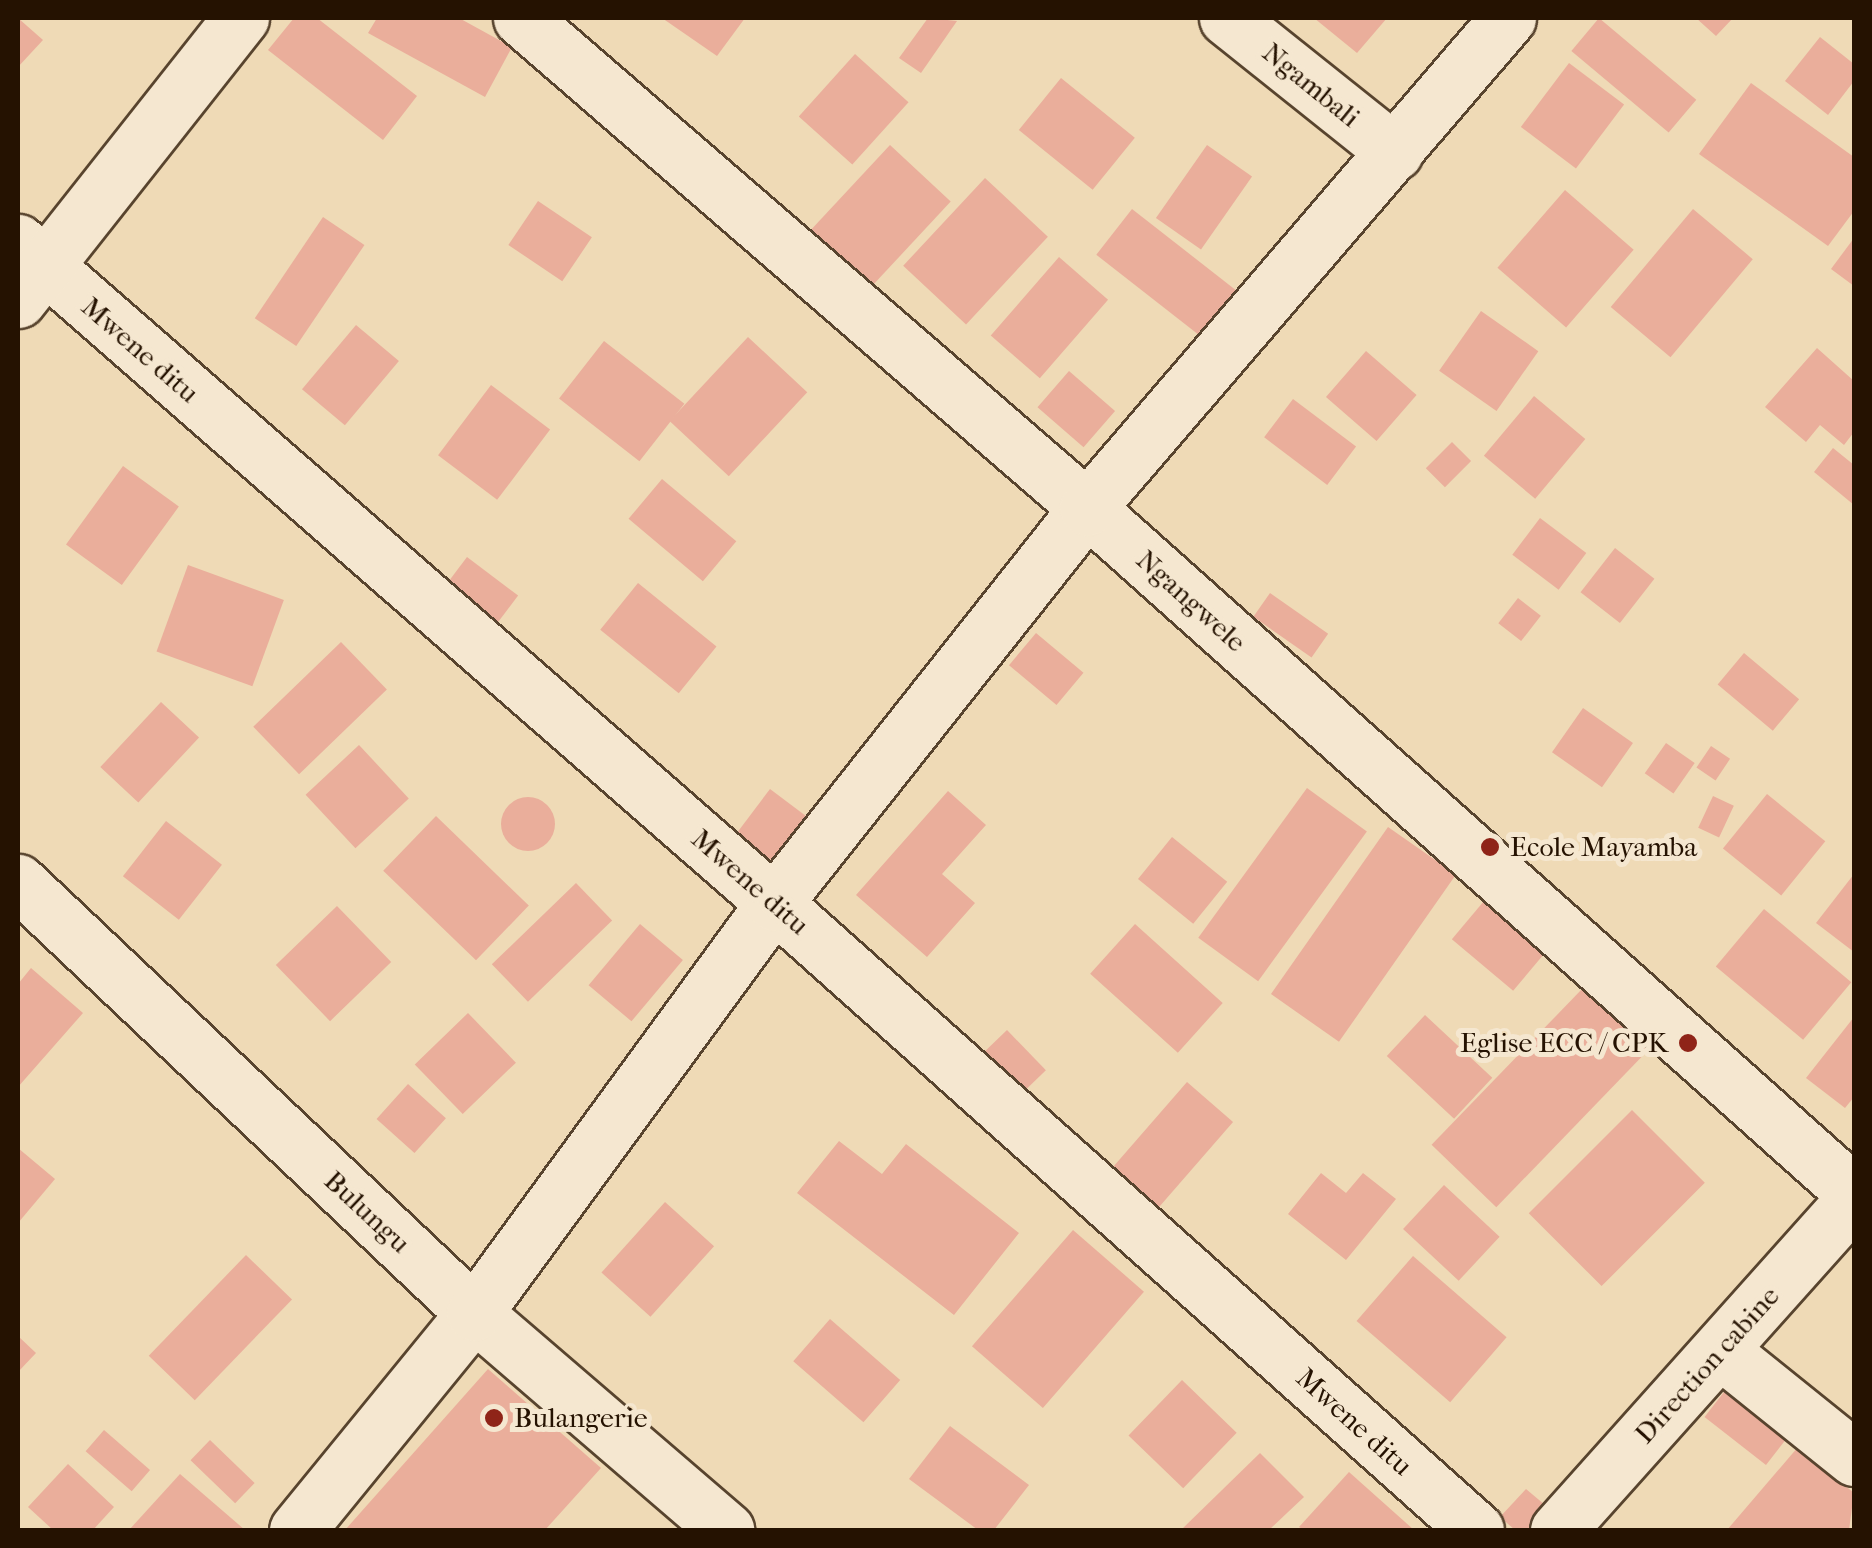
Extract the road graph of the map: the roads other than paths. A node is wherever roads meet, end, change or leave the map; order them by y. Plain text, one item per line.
1 (241, 18) edge
2 (521, 18) edge
3 (1227, 18) edge
4 (1508, 18) edge
5 (1394, 152) junction
6 (25, 269) edge
7 (1087, 508) junction
8 (18, 882) edge
9 (774, 903) junction
10 (1854, 1196) edge
11 (474, 1313) junction
12 (1721, 1351) junction
13 (1854, 1458) edge
14 (297, 1530) edge
15 (726, 1530) edge
16 (1476, 1530) edge
17 (1558, 1530) edge

1 - 6 street
2 - 7 street, Ngangwele
3 - 5 street, Ngambali
4 - 5 street
5 - 7 street
6 - 9 street, Mwene ditu
7 - 9 street
7 - 10 street, Ngangwele
8 - 11 street, Bulungu
9 - 11 street
9 - 16 street, Mwene ditu
10 - 12 street, Direction cabine
11 - 14 street
11 - 15 street, Bulungu
12 - 13 street
12 - 17 street, Direction cabine

